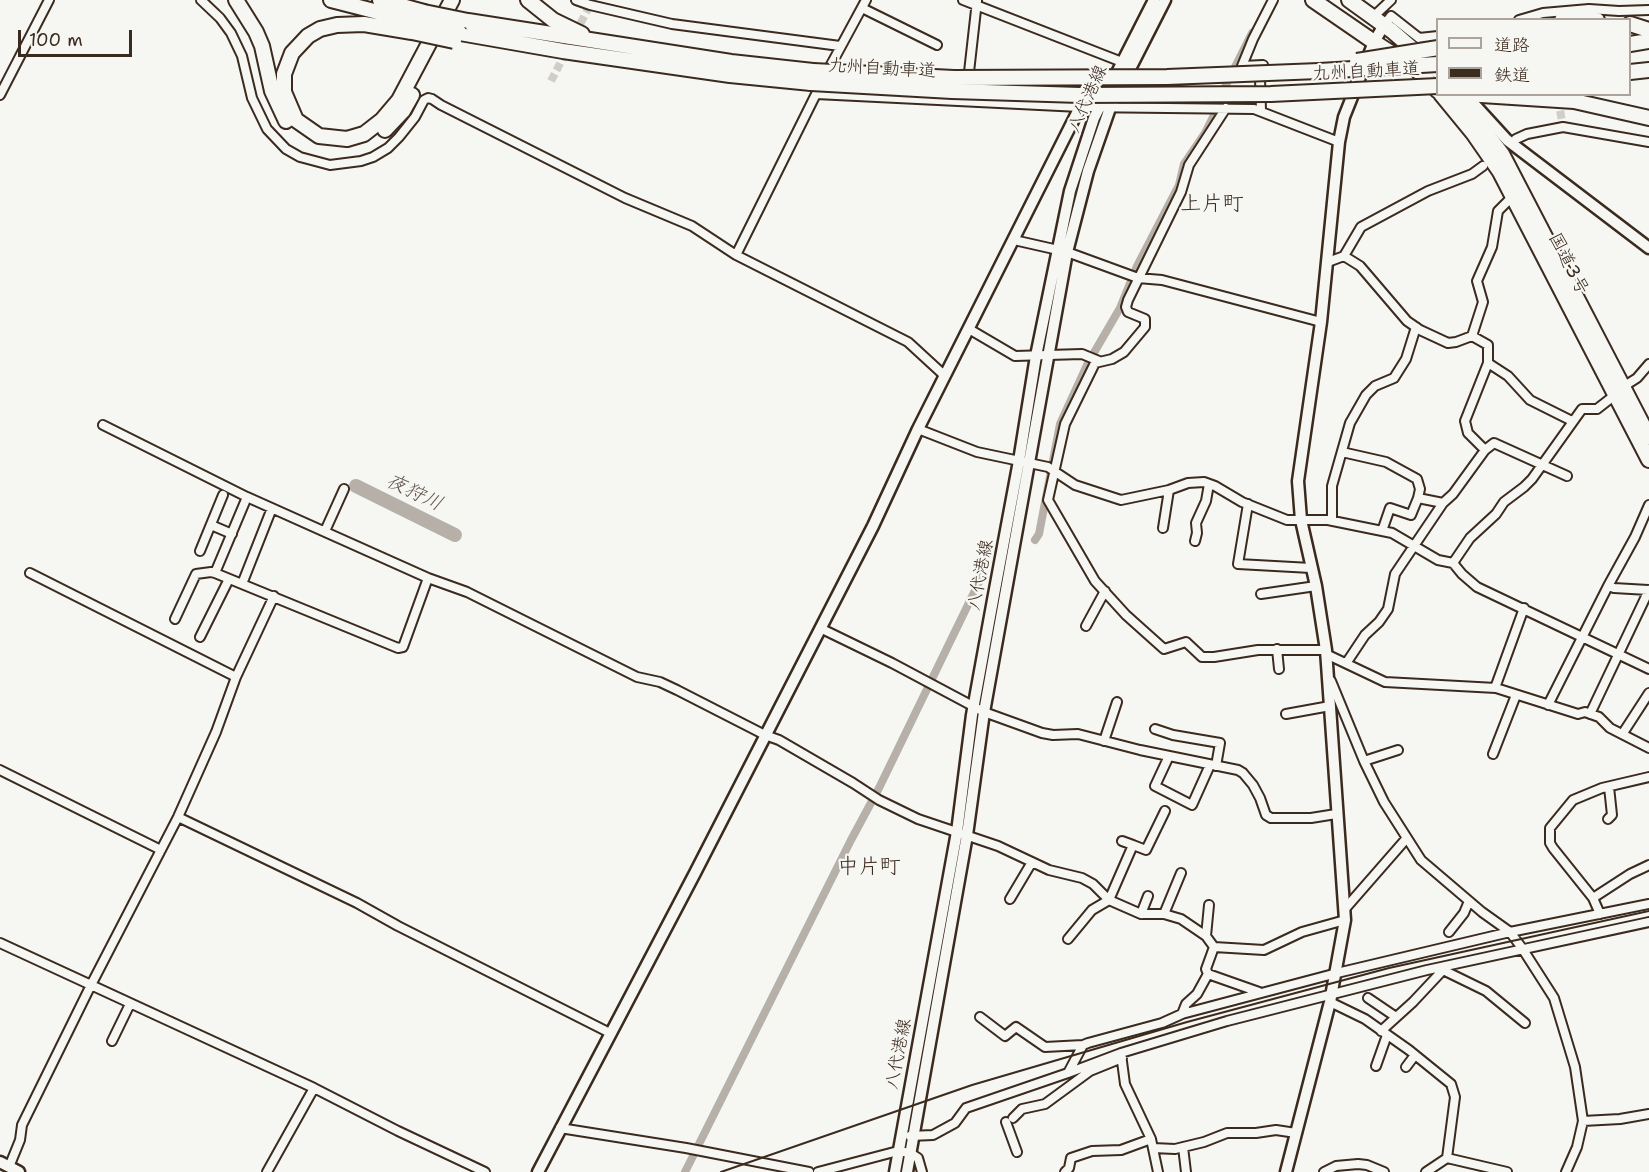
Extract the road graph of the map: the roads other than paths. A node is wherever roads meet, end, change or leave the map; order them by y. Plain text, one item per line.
1 (49, 0) edge
2 (201, 0) edge
3 (236, 0) edge
4 (331, 0) edge
5 (380, 0) edge
6 (452, 0) edge
7 (461, 0) edge
8 (528, 0) edge
9 (576, 0) edge
10 (963, 0) edge
11 (1154, 0) edge
12 (1165, 0) edge
13 (1274, 0) edge
14 (1313, 0) edge
15 (1349, 0) edge
16 (1390, 0) edge
17 (977, 2) edge
18 (591, 3) edge
19 (864, 4) edge
20 (1649, 10) edge
21 (1526, 18) edge
22 (418, 22) junction
23 (1383, 24) junction
24 (1631, 25) edge
25 (1649, 30) edge
26 (461, 32) junction
27 (1436, 36) edge
28 (1649, 41) edge
29 (1374, 42) junction
30 (607, 43) junction
31 (1631, 44) edge
32 (937, 45) dead end
33 (840, 46) junction
34 (1436, 48) edge
35 (1122, 62) junction
36 (1436, 66) edge
37 (1436, 67) edge
38 (1649, 70) edge
39 (1631, 72) edge
40 (1260, 74) junction
41 (813, 83) junction
42 (1436, 89) edge
43 (1436, 91) edge
44 (0, 95) edge
45 (1442, 96) edge
46 (1458, 96) edge
47 (1468, 96) edge
48 (1494, 96) edge
49 (968, 101) junction
50 (1080, 107) junction
51 (1105, 108) junction
52 (1226, 108) junction
53 (1261, 110) junction
54 (1649, 118) edge
55 (1516, 139) dead end
56 (1340, 142) junction
57 (1649, 142) edge
58 (1483, 166) dead end
59 (1513, 196) junction
60 (1014, 240) junction
61 (1649, 248) edge
62 (1062, 251) junction
63 (736, 255) junction
64 (1344, 256) junction
65 (1328, 262) junction
66 (1138, 278) junction
67 (1321, 322) junction
68 (1416, 327) junction
69 (969, 329) junction
70 (1472, 336) junction
71 (1036, 356) junction
72 (1048, 356) junction
73 (1099, 361) junction
74 (1488, 363) junction
75 (1649, 364) edge
76 (945, 376) junction
77 (1619, 391) junction
78 (1572, 421) junction
79 (103, 425) dead end
80 (918, 429) junction
81 (1649, 437) edge
82 (1485, 450) junction
83 (1342, 452) junction
84 (1649, 460) edge
85 (1023, 462) junction
86 (1543, 464) junction
87 (1052, 471) junction
88 (1568, 476) dead end
89 (1209, 484) junction
90 (344, 489) dead end
91 (1169, 490) junction
92 (223, 495) dead end
93 (247, 497) junction
94 (1418, 498) junction
95 (1443, 503) junction
96 (1248, 504) junction
97 (1649, 505) edge
98 (272, 508) junction
99 (1301, 520) junction
100 (1332, 521) junction
101 (211, 525) junction
102 (1163, 528) dead end
103 (325, 531) junction
104 (1382, 531) junction
105 (232, 534) junction
106 (1195, 541) dead end
107 (1414, 546) junction
108 (200, 551) dead end
109 (1453, 563) junction
110 (1311, 568) junction
111 (30, 573) dead end
112 (215, 573) junction
113 (428, 578) junction
114 (230, 579) junction
115 (242, 584) junction
116 (1316, 586) junction
117 (1608, 586) junction
118 (1649, 590) edge
119 (1105, 591) junction
120 (1261, 594) dead end
121 (274, 596) junction
122 (1524, 608) junction
123 (175, 619) dead end
124 (1086, 626) dead end
125 (820, 628) junction
126 (200, 637) dead end
127 (1581, 637) junction
128 (1277, 649) junction
129 (1326, 652) junction
130 (1618, 655) junction
131 (1347, 662) junction
132 (1279, 669) dead end
133 (1649, 669) edge
134 (1327, 671) junction
135 (236, 677) junction
136 (1495, 688) junction
137 (1649, 693) edge
138 (1516, 695) junction
139 (1117, 702) dead end
140 (1548, 705) junction
141 (1330, 706) junction
142 (979, 710) junction
143 (1286, 714) dead end
144 (1590, 714) junction
145 (1155, 729) dead end
146 (1623, 733) junction
147 (765, 735) junction
148 (1104, 741) junction
149 (1649, 748) edge
150 (1398, 750) dead end
151 (1493, 754) dead end
152 (1169, 756) junction
153 (1364, 760) junction
154 (1213, 765) junction
155 (0, 770) edge
156 (1649, 777) edge
157 (1610, 787) junction
158 (1165, 811) dead end
159 (1336, 814) junction
160 (178, 817) junction
161 (1608, 819) dead end
162 (962, 833) junction
163 (1406, 839) junction
164 (1122, 841) dead end
165 (1133, 845) junction
166 (161, 850) junction
167 (1032, 862) junction
168 (1649, 865) edge
169 (1181, 873) dead end
170 (1148, 896) dead end
171 (1593, 898) junction
172 (1010, 899) dead end
173 (1109, 900) junction
174 (1649, 904) edge
175 (1209, 905) dead end
176 (1466, 906) junction
177 (1141, 914) junction
178 (1164, 914) junction
179 (1599, 914) junction
180 (1345, 915) junction
181 (1649, 922) edge
182 (1449, 932) dead end
183 (1510, 932) junction
184 (1206, 936) junction
185 (1068, 939) dead end
186 (0, 943) edge
187 (1214, 947) junction
188 (1522, 948) junction
189 (1337, 973) junction
190 (1208, 974) junction
191 (91, 985) junction
192 (1261, 992) junction
193 (1331, 998) junction
194 (1368, 998) dead end
195 (130, 1004) junction
196 (1182, 1014) junction
197 (980, 1017) dead end
198 (1396, 1017) junction
199 (1525, 1023) dead end
200 (610, 1033) junction
201 (1384, 1033) junction
202 (112, 1041) dead end
203 (1083, 1045) junction
204 (1122, 1055) junction
205 (1415, 1055) junction
206 (1376, 1066) dead end
207 (1406, 1067) dead end
208 (1068, 1073) junction
209 (314, 1088) junction
210 (1649, 1114) edge
211 (1583, 1121) junction
212 (560, 1128) junction
213 (1296, 1133) junction
214 (913, 1135) junction
215 (900, 1139) junction
216 (1151, 1139) junction
217 (1184, 1147) junction
218 (1154, 1148) junction
219 (898, 1151) junction
220 (1017, 1152) dead end
221 (910, 1153) junction
222 (1447, 1158) junction
223 (9, 1168) edge
224 (1476, 1168) edge
225 (1379, 1171) edge
226 (267, 1172) edge
227 (485, 1172) edge
228 (538, 1172) edge
229 (809, 1172) edge
230 (818, 1172) edge
231 (895, 1172) edge
232 (907, 1172) edge
233 (922, 1172) edge
234 (1065, 1172) edge
235 (1158, 1172) edge
236 (1186, 1172) edge
237 (1286, 1172) edge
238 (1324, 1172) edge
239 (1426, 1172) edge
240 (1507, 1172) edge
241 (1566, 1172) edge

1 - 44 street
2 - 63 street
3 - 7 highway
4 - 22 highway, 九州自動車道
5 - 22 highway, 九州自動車道
6 - 22 highway
8 - 30 highway
9 - 18 street
10 - 17 street
11 - 35 street, 八代港線
12 - 51 street, 八代港線
13 - 53 street
14 - 29 highway, 国道3号
15 - 23 highway
16 - 23 street
17 - 35 street
17 - 49 street
18 - 33 street
19 - 32 street
19 - 33 street
20 - 21 street
22 - 26 highway, 九州自動車道, bridge
23 - 27 street
23 - 29 street
23 - 36 highway
24 - 25 highway
26 - 30 highway, 九州自動車道
26 - 41 highway, 九州自動車道
28 - 31 highway
29 - 42 highway, 国道3号
29 - 56 street
30 - 41 highway, 九州自動車道
33 - 41 street
34 - 40 highway, bridge
35 - 51 street, 八代港線
37 - 40 highway, 九州自動車道, bridge
38 - 39 highway
40 - 41 highway, 九州自動車道, bridge
41 - 43 highway, 九州自動車道, bridge
41 - 49 street
41 - 63 street
45 - 59 highway, 国道3号
46 - 77 highway, 国道3号
47 - 61 street
48 - 54 highway
49 - 50 street
50 - 51 street
50 - 60 street
51 - 52 street
51 - 62 street, 八代港線
52 - 53 street
52 - 66 street
53 - 56 street
55 - 57 street
56 - 65 street
58 - 64 street
59 - 70 street
59 - 77 highway, 国道3号
60 - 62 street
60 - 69 street
62 - 66 street
62 - 71 street, 八代港線
62 - 72 street, 八代港線
63 - 76 street
64 - 65 street
64 - 68 street
65 - 67 street
66 - 67 street
66 - 73 street
67 - 99 street
68 - 70 street
68 - 83 street
69 - 71 street
69 - 76 street
70 - 74 street
71 - 72 street
71 - 85 street, 八代港線
72 - 73 street
72 - 85 street, 八代港線
73 - 87 street
74 - 78 street
74 - 82 street
75 - 77 street
76 - 80 street
77 - 78 street
77 - 81 highway, 国道3号
77 - 84 highway, 国道3号
78 - 86 street
79 - 93 street
80 - 85 street
80 - 125 street
82 - 86 street
82 - 95 street
83 - 94 street
83 - 100 street
85 - 87 street
85 - 142 street, 八代港線
86 - 88 street
86 - 109 street
87 - 91 street
87 - 119 street
89 - 91 street
89 - 96 street
89 - 106 street
90 - 103 street
91 - 102 street
92 - 101 street
93 - 98 street
93 - 105 street
94 - 95 street
94 - 104 street
95 - 107 street
96 - 99 street
96 - 110 street
97 - 117 street
98 - 103 street
98 - 115 street
99 - 100 street
99 - 110 street
100 - 104 street
101 - 105 street
101 - 108 street
103 - 113 street
104 - 107 street
105 - 112 street
107 - 109 street
107 - 131 street
109 - 122 street
110 - 116 street
111 - 135 street
112 - 114 street
112 - 123 street
113 - 121 street
113 - 147 street
114 - 115 street
114 - 126 street
115 - 121 street
116 - 120 street
116 - 129 street
117 - 118 street
117 - 127 street
118 - 130 street
119 - 124 street
119 - 128 street
121 - 135 street
122 - 127 street
122 - 136 street
125 - 142 street
125 - 147 street
127 - 130 street
127 - 140 street
128 - 129 street
128 - 132 street
129 - 131 street
129 - 134 street
130 - 133 street
130 - 144 street
131 - 136 street
134 - 141 street
134 - 153 street
135 - 160 street
136 - 138 street
137 - 146 street
138 - 140 street
138 - 151 street
139 - 148 street
140 - 144 street
141 - 143 street
141 - 159 street
142 - 148 street
142 - 162 street, 八代港線
144 - 146 street
145 - 154 street
146 - 149 street
147 - 162 street
147 - 200 street
148 - 152 street
150 - 153 street
152 - 154 street
152 - 154 street
153 - 163 street
154 - 159 street
155 - 166 street
156 - 157 street
157 - 161 street
157 - 171 street
158 - 165 street
159 - 180 street
160 - 166 street
160 - 200 street
162 - 167 street
162 - 214 street, 八代港線
162 - 215 street, 八代港線
163 - 176 street
163 - 180 street
164 - 165 street
165 - 173 street
166 - 191 street
167 - 172 street
167 - 173 street
168 - 171 street
169 - 178 street
170 - 177 street
171 - 179 street
173 - 177 street
173 - 185 street
174 - 179 street
175 - 184 street
176 - 182 street
176 - 183 street
177 - 178 street
178 - 184 street
179 - 183 street
180 - 187 street
180 - 189 street
181 - 188 street
183 - 188 street
183 - 189 street
184 - 187 street
186 - 191 street
187 - 190 street
188 - 193 street
188 - 211 street
189 - 192 street
189 - 193 street
190 - 192 street
190 - 196 street
191 - 195 street
191 - 223 street
192 - 196 street
193 - 201 street
193 - 204 street
193 - 213 street
194 - 198 street
195 - 202 street
195 - 209 street
196 - 203 street
197 - 203 street
198 - 199 street
198 - 201 street
200 - 212 street
201 - 205 street
201 - 206 street
203 - 208 street
204 - 208 street
204 - 216 street
204 - 220 street
205 - 207 street
205 - 222 street
208 - 214 street
209 - 226 street
209 - 227 street
210 - 211 street
211 - 241 street
212 - 228 street
212 - 229 street
213 - 217 street
213 - 237 street
214 - 215 street
214 - 221 street, 八代港線
215 - 219 street, 八代港線
216 - 218 street
216 - 234 street
217 - 218 street
217 - 236 street
218 - 235 street
219 - 221 street
219 - 230 street
219 - 231 street, 八代港線
221 - 232 street, 八代港線
221 - 233 street
222 - 224 street
222 - 239 street
224 - 240 street
225 - 238 street

